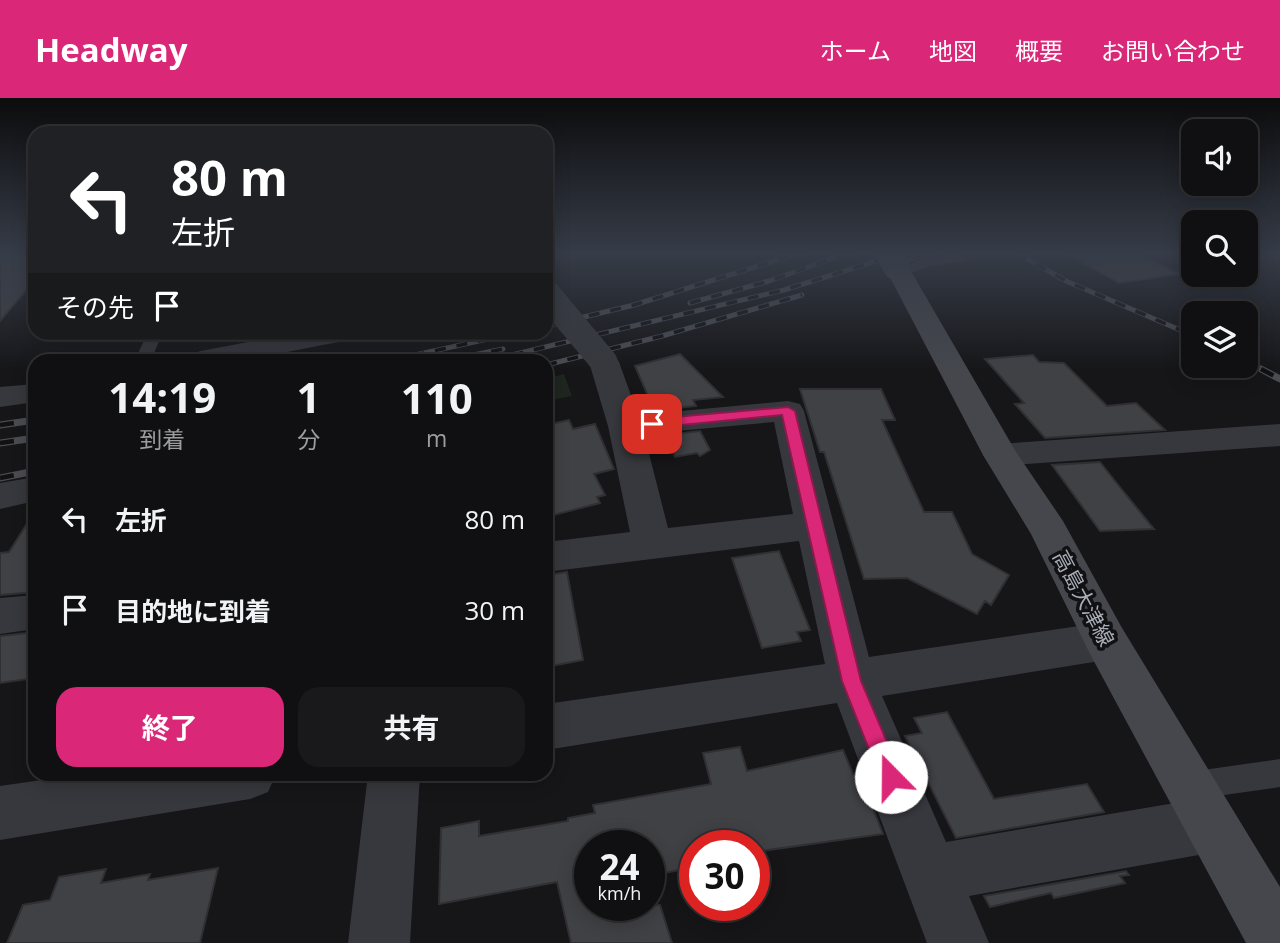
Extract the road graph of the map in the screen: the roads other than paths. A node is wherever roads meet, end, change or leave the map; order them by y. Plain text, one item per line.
1 (910, 292) edge
2 (553, 301) edge
3 (307, 340) edge
4 (233, 354) edge
5 (28, 394) edge
6 (0, 397) edge
7 (625, 426) junction
8 (1280, 435) edge
9 (1000, 455) junction
10 (28, 490) edge
11 (0, 496) edge
12 (814, 525) junction
13 (652, 543) junction
14 (553, 556) edge
15 (28, 613) edge
16 (0, 616) edge
17 (1106, 641) junction
18 (852, 681) junction
19 (553, 726) edge
20 (1280, 773) edge
21 (205, 781) edge
22 (393, 781) edge
23 (1199, 805) junction
24 (0, 813) edge
25 (930, 874) junction
26 (379, 943) edge
27 (958, 943) edge
28 (1279, 943) edge

1 - 9 main road, 高島大津線
2 - 7 street, bridge
3 - 4 street
5 - 6 street
7 - 12 street
7 - 13 street
8 - 9 street
9 - 17 main road, 高島大津線
10 - 11 street
12 - 13 street
12 - 18 street
13 - 14 street
15 - 16 street
17 - 18 street
17 - 23 main road, 高島大津線
18 - 19 street
18 - 25 street
20 - 23 lane
21 - 24 street
22 - 26 street
23 - 25 street
23 - 28 main road, 高島大津線
25 - 27 street

